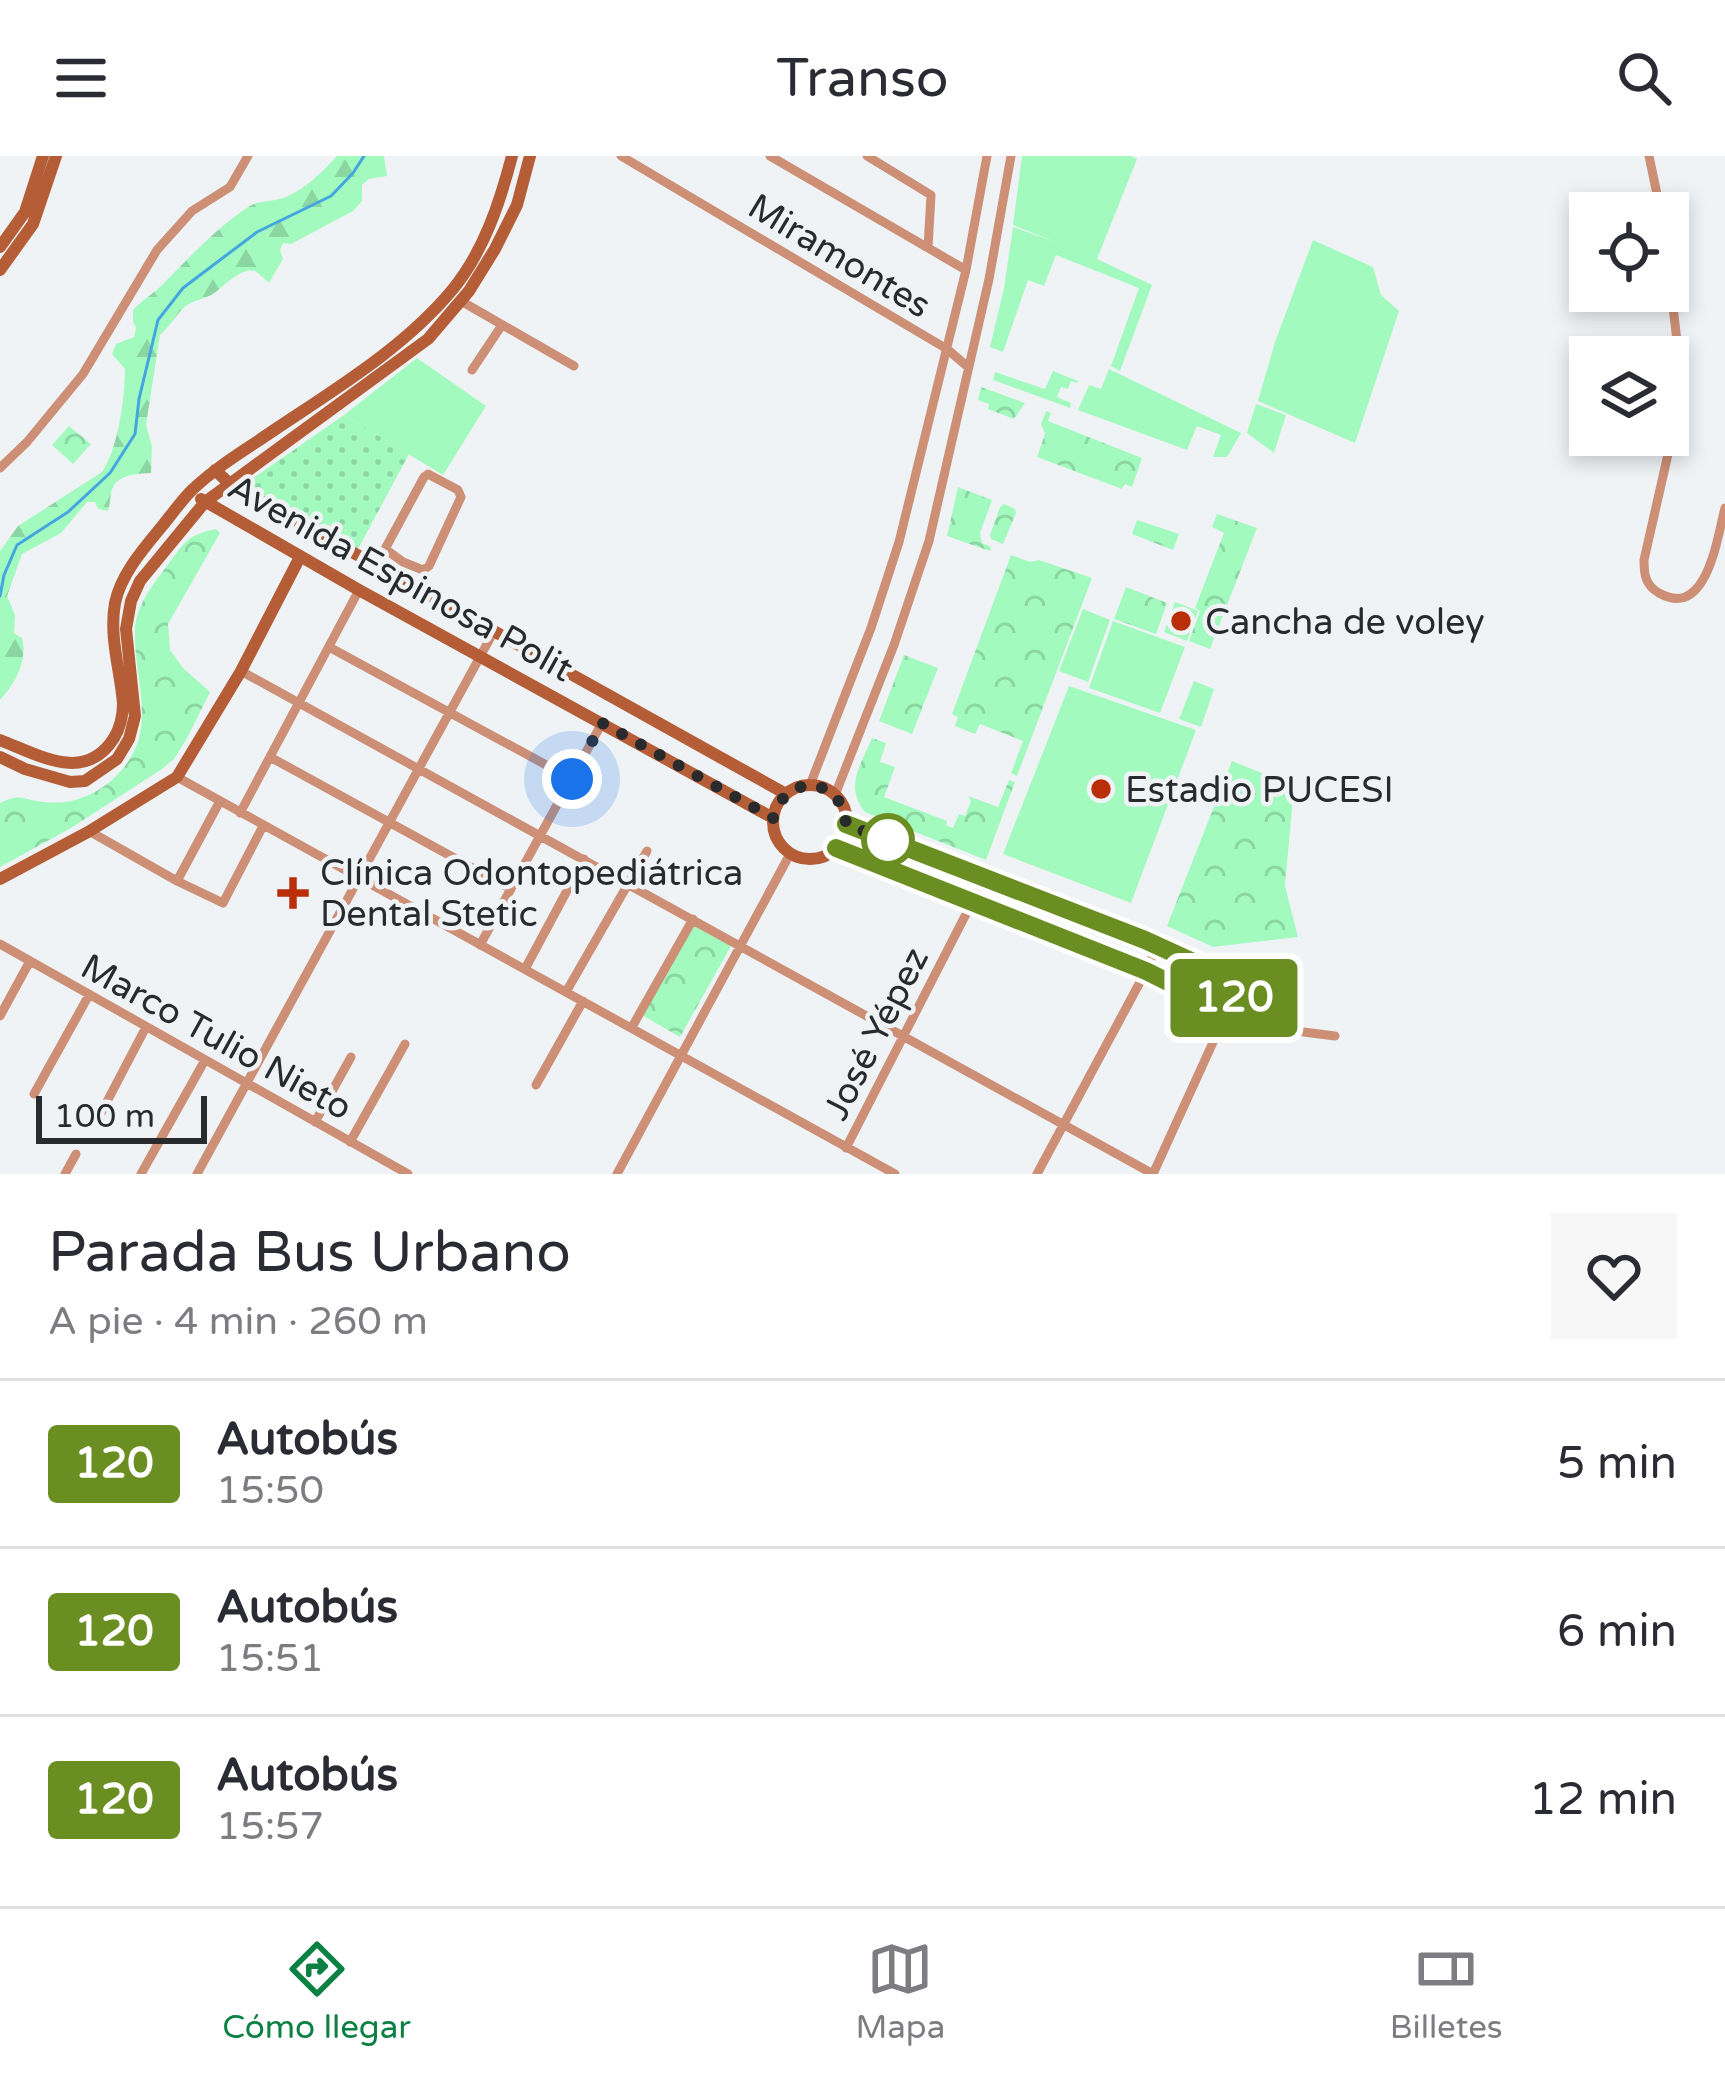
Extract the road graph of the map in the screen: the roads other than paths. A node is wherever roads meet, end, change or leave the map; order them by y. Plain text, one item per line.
1 (43, 156) edge
2 (56, 156) edge
3 (248, 156) edge
4 (512, 156) edge
5 (530, 156) edge
6 (621, 156) edge
7 (770, 156) edge
8 (867, 156) edge
9 (987, 156) edge
10 (1011, 156) edge
11 (1649, 156) edge
12 (1657, 192) edge
13 (0, 247) edge
14 (928, 248) junction
15 (0, 270) edge
16 (966, 270) junction
17 (461, 301) junction
18 (1674, 312) edge
19 (502, 325) junction
20 (947, 349) junction
21 (574, 366) dead end
22 (968, 367) junction
23 (472, 370) dead end
24 (919, 464) junction
25 (0, 469) edge
26 (215, 470) junction
27 (947, 471) junction
28 (230, 484) junction
29 (190, 491) junction
30 (206, 502) junction
31 (1725, 508) edge
32 (300, 557) junction
33 (404, 562) junction
34 (396, 578) junction
35 (359, 590) junction
36 (871, 628) junction
37 (494, 633) junction
38 (897, 636) junction
39 (328, 647) junction
40 (482, 656) junction
41 (241, 671) junction
42 (299, 703) junction
43 (450, 713) junction
44 (602, 723) junction
45 (0, 740) edge
46 (0, 757) edge
47 (271, 757) junction
48 (420, 769) junction
49 (177, 777) junction
50 (572, 779) junction
51 (810, 785) junction
52 (786, 794) junction
53 (835, 795) junction
54 (220, 801) junction
55 (240, 813) junction
56 (773, 818) junction
57 (390, 823) junction
58 (846, 824) junction
59 (263, 826) junction
60 (89, 831) junction
61 (541, 836) junction
62 (836, 848) junction
63 (647, 851) dead end
64 (790, 854) junction
65 (584, 859) junction
66 (360, 879) junction
67 (0, 880) edge
68 (984, 880) junction
69 (177, 881) junction
70 (629, 884) junction
71 (512, 889) junction
72 (973, 902) junction
73 (693, 919) junction
74 (0, 944) edge
75 (480, 945) junction
76 (741, 945) junction
77 (1157, 946) junction
78 (30, 961) junction
79 (525, 969) junction
80 (1146, 971) junction
81 (566, 992) junction
82 (89, 994) junction
83 (583, 1001) junction
84 (1230, 1005) junction
85 (0, 1016) edge
86 (1225, 1022) junction
87 (146, 1027) junction
88 (632, 1028) junction
89 (904, 1035) junction
90 (1335, 1036) dead end
91 (405, 1044) dead end
92 (681, 1054) junction
93 (351, 1057) dead end
94 (205, 1060) junction
95 (246, 1084) junction
96 (536, 1085) dead end
97 (34, 1094) dead end
98 (101, 1113) dead end
99 (315, 1122) junction
100 (1064, 1123) junction
101 (350, 1142) junction
102 (846, 1148) junction
103 (76, 1154) dead end
104 (65, 1174) edge
105 (141, 1174) edge
106 (197, 1174) edge
107 (408, 1174) edge
108 (617, 1174) edge
109 (895, 1174) edge
110 (1037, 1174) edge
111 (1153, 1174) edge

1 - 13 street
2 - 15 street
3 - 25 street
4 - 26 street
5 - 17 street
6 - 20 street, Miramontes
7 - 14 street
8 - 14 street
9 - 16 street
10 - 22 street
11 - 12 street
14 - 16 street
16 - 20 street
17 - 19 street
17 - 28 street
18 - 31 street
19 - 21 street
19 - 23 street
20 - 22 street, Miramontes
20 - 24 street
22 - 27 street
24 - 27 street
24 - 36 street
26 - 28 street, Avenida Espinosa Polit
26 - 29 street
27 - 38 street
28 - 30 street
28 - 34 street, Avenida Espinosa Polit
29 - 30 street, Avenida Espinosa Polit
29 - 45 street
30 - 32 street, Avenida Espinosa Polit
30 - 46 street
32 - 35 street, Avenida Espinosa Polit
32 - 41 street
33 - 33 street
33 - 34 street
34 - 37 street, Avenida Espinosa Polit
35 - 39 street
35 - 40 street, Avenida Espinosa Polit
36 - 38 street
36 - 51 street
37 - 40 street
37 - 52 street, Avenida Espinosa Polit
38 - 53 street
39 - 42 street
39 - 43 street
40 - 43 street
40 - 44 street, Avenida Espinosa Polit
41 - 42 street
41 - 49 street
42 - 47 street
42 - 48 street
43 - 48 street
43 - 50 street
44 - 50 street
44 - 56 street, Avenida Espinosa Polit
47 - 55 street
47 - 57 street
48 - 57 street
48 - 61 street
49 - 54 street
49 - 60 street
50 - 61 street
51 - 52 street
51 - 53 street
52 - 56 street
53 - 58 street
54 - 55 street
54 - 69 street
55 - 59 street
56 - 64 street
57 - 66 street
57 - 71 street
58 - 62 street
58 - 68 street
59 - 66 street
59 - 69 street
60 - 67 street
60 - 69 street
61 - 65 street
61 - 71 street
62 - 64 street
62 - 72 street
63 - 70 street
64 - 76 street
65 - 70 street
65 - 79 street
66 - 75 street
66 - 95 street
68 - 72 street, José Yépez
68 - 77 street
70 - 73 street
70 - 81 street
71 - 75 street
72 - 80 street
72 - 89 street, José Yépez
73 - 76 street
73 - 88 street
74 - 78 street, Marco Tulio Nieto
75 - 79 street
76 - 89 street
76 - 92 street
77 - 80 street
77 - 84 street
78 - 82 street, Marco Tulio Nieto
78 - 85 street
79 - 81 street
80 - 84 street
80 - 100 street
81 - 83 street
82 - 87 street, Marco Tulio Nieto
82 - 97 street
83 - 88 street
83 - 96 street
84 - 86 street
86 - 90 street
86 - 111 street
87 - 94 street, Marco Tulio Nieto
87 - 98 street
88 - 92 street
89 - 100 street
89 - 102 street, José Yépez
91 - 101 street
92 - 102 street
92 - 108 street
93 - 99 street
94 - 95 street, Marco Tulio Nieto
94 - 105 street
95 - 99 street, Marco Tulio Nieto
95 - 106 street
99 - 101 street, Marco Tulio Nieto
100 - 110 street
100 - 111 street
101 - 107 street, Marco Tulio Nieto
102 - 109 street
103 - 104 street

